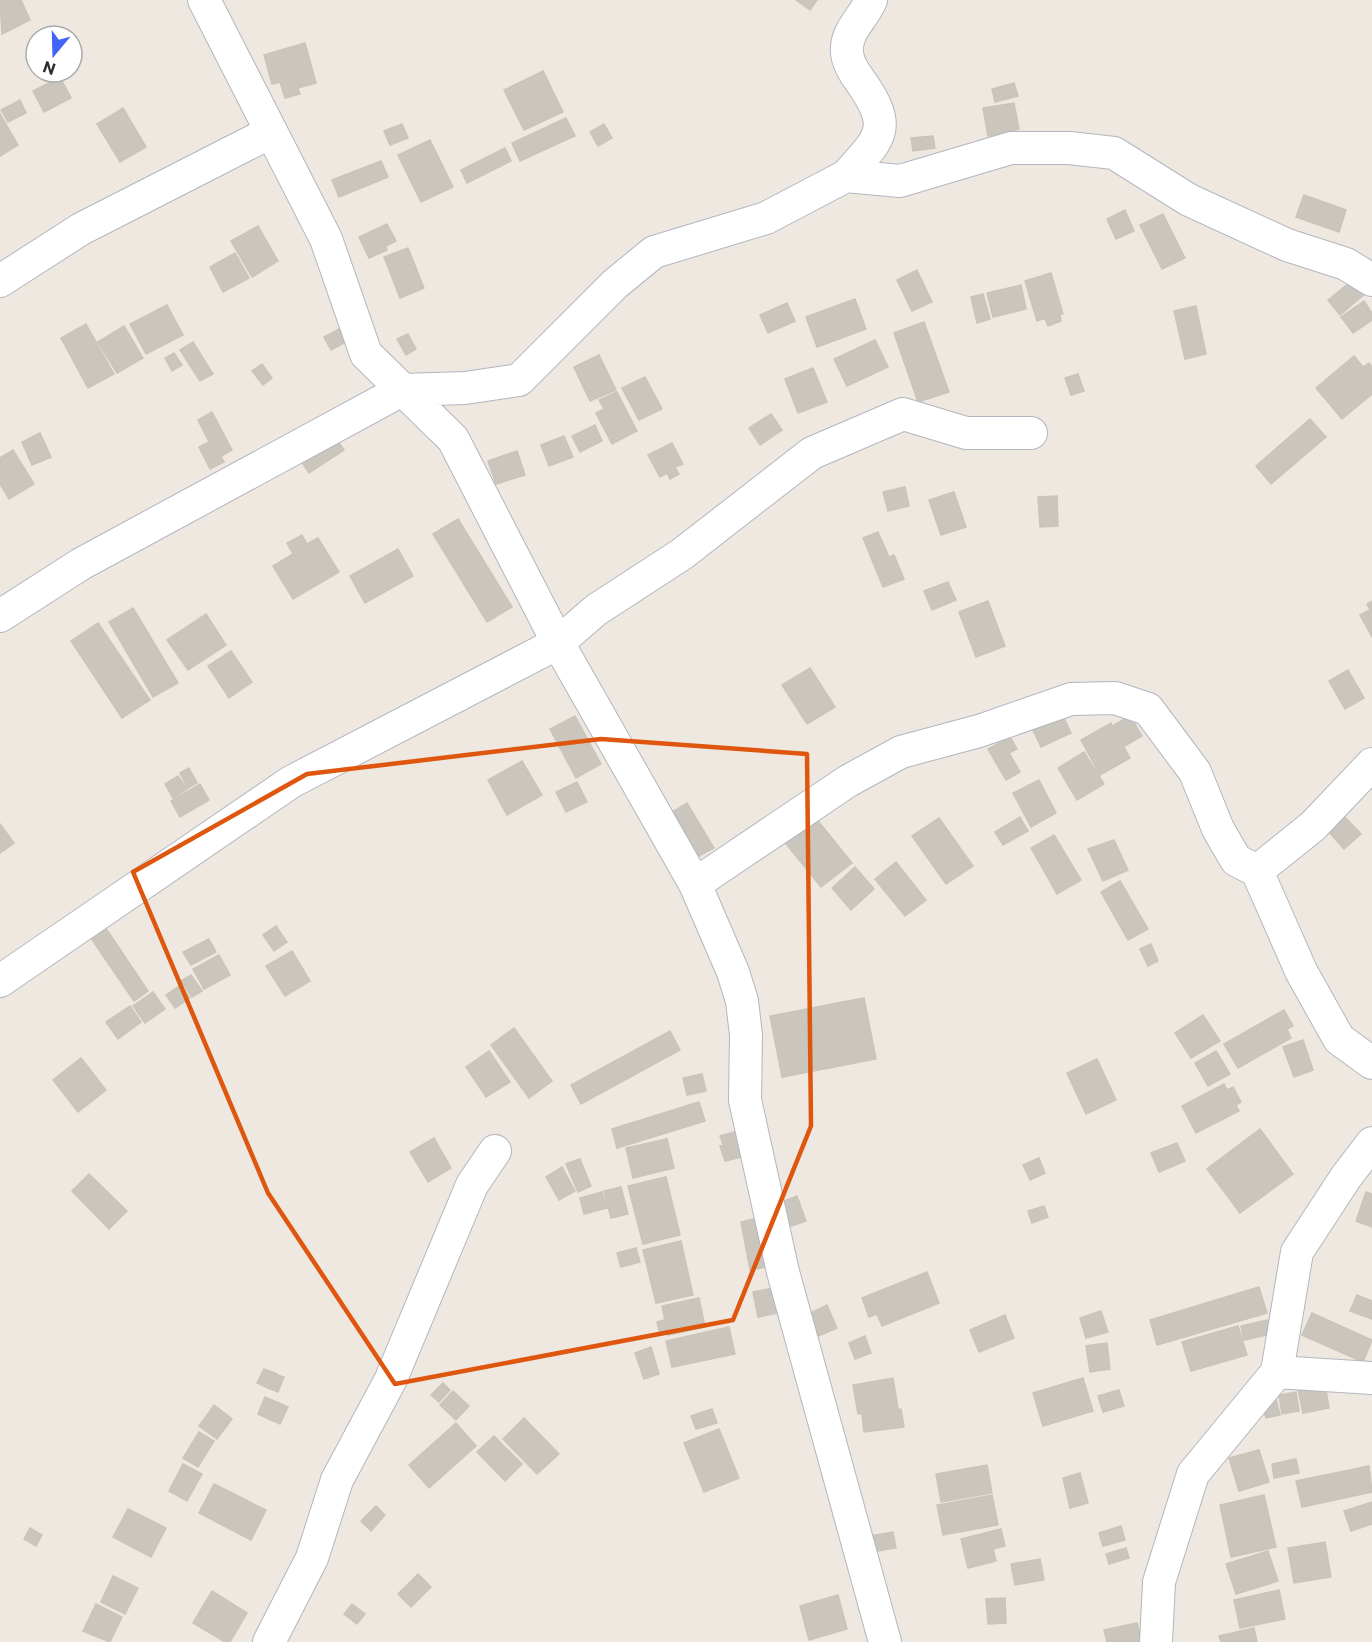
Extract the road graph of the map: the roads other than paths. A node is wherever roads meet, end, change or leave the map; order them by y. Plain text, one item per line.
1 (204, 0) edge
2 (871, 0) edge
3 (271, 132) junction
4 (846, 176) junction
5 (1372, 280) edge
6 (0, 281) edge
7 (402, 390) junction
8 (1031, 433) dead end
9 (0, 616) edge
10 (558, 643) junction
11 (1372, 764) edge
12 (1257, 871) junction
13 (695, 884) junction
14 (0, 981) edge
15 (1372, 1064) edge
16 (1372, 1143) edge
17 (495, 1151) dead end
18 (1277, 1372) junction
19 (1372, 1378) edge
20 (269, 1642) edge
21 (885, 1642) edge
22 (1156, 1642) edge

1 - 3 street
2 - 4 street
3 - 6 street
3 - 7 street
4 - 5 street
4 - 7 street
7 - 9 street
7 - 10 street
8 - 10 street
10 - 13 street
10 - 14 street
11 - 12 street
12 - 13 street
12 - 15 street
13 - 21 street
16 - 18 street
17 - 20 street
18 - 19 street
18 - 22 street

